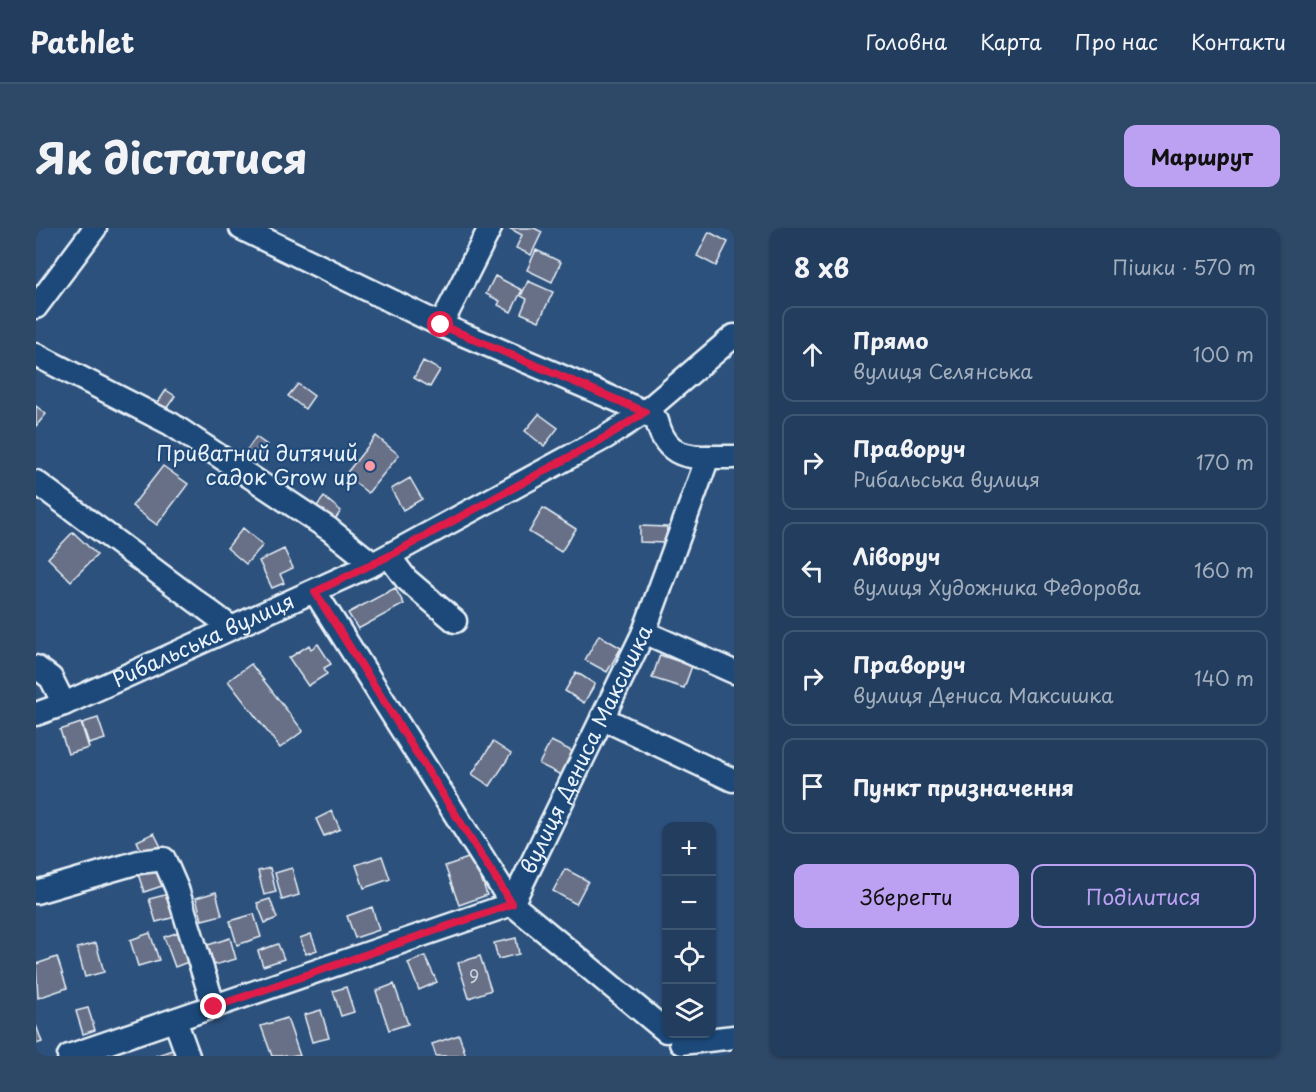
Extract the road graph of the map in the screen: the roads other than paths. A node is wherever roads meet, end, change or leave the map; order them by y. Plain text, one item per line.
1 (95, 228) edge
2 (241, 228) edge
3 (490, 228) edge
4 (36, 307) edge
5 (441, 325) junction
6 (734, 336) edge
7 (36, 355) edge
8 (645, 412) junction
9 (708, 457) junction
10 (734, 457) edge
11 (36, 482) edge
12 (381, 560) junction
13 (315, 592) junction
14 (455, 621) dead end
15 (232, 628) junction
16 (644, 632) junction
17 (36, 666) edge
18 (734, 672) edge
19 (64, 704) junction
20 (36, 714) edge
21 (602, 718) junction
22 (733, 780) edge
23 (36, 892) edge
24 (512, 904) junction
25 (214, 1007) junction
26 (175, 1020) junction
27 (734, 1037) edge
28 (676, 1041) edge
29 (69, 1056) edge
30 (188, 1056) edge

1 - 4 street
2 - 5 street
3 - 5 street
5 - 8 street
6 - 8 street, Рибальська вулиця
7 - 12 street
8 - 9 street
8 - 12 street, Рибальська вулиця
9 - 10 street
9 - 16 street, вулиця Дениса Максишка
11 - 15 street
12 - 13 street, Рибальська вулиця
12 - 14 street
13 - 15 street, Рибальська вулиця
13 - 24 street
15 - 19 street, Рибальська вулиця
16 - 18 street
16 - 21 street, вулиця Дениса Максишка
17 - 19 street
19 - 20 street, Рибальська вулиця
21 - 22 street
21 - 24 street, вулиця Дениса Максишка
23 - 25 street
24 - 25 street
24 - 28 street
25 - 26 street
26 - 29 street
26 - 30 street
27 - 28 street

